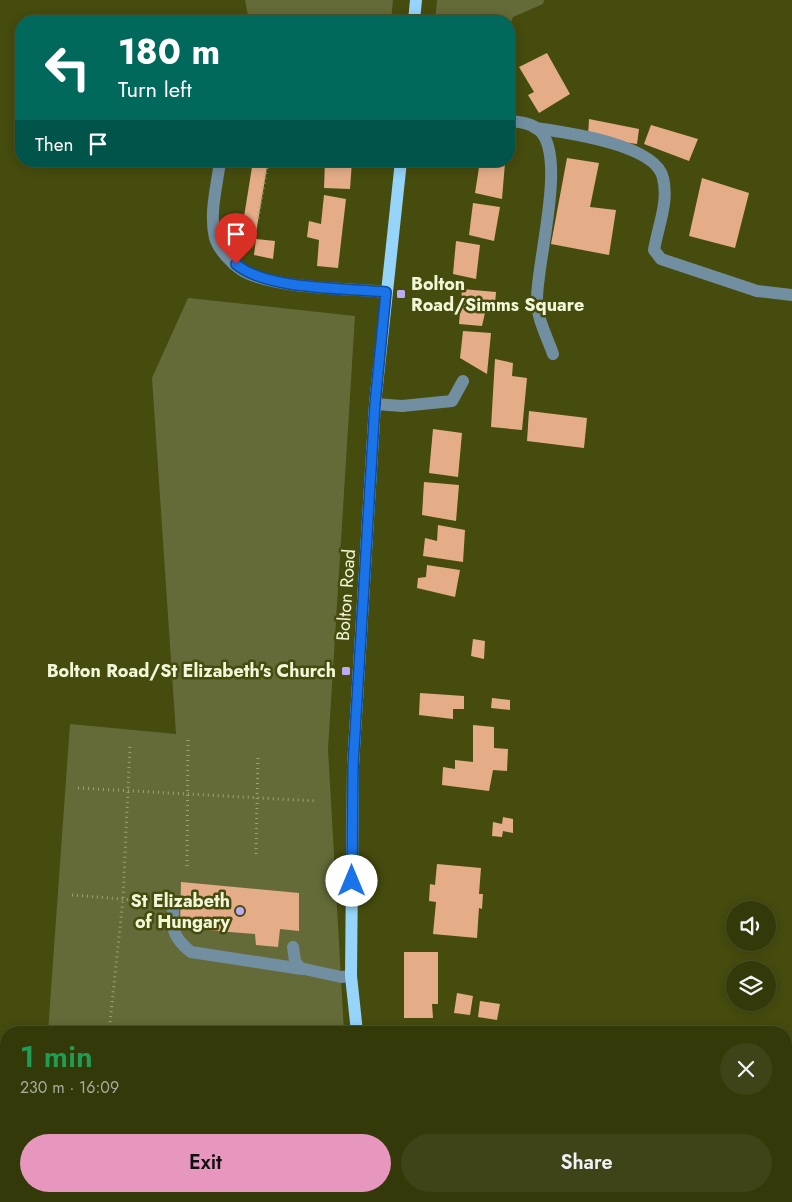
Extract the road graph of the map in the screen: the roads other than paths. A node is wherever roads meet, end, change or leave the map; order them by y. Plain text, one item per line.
1 (416, 0) edge
2 (415, 15) edge
3 (515, 123) edge
4 (535, 128) junction
5 (219, 167) edge
6 (399, 167) edge
7 (386, 292) junction
8 (792, 295) edge
9 (553, 354) dead end
10 (463, 381) dead end
11 (375, 404) junction
12 (174, 904) road end
13 (293, 947) dead end
14 (302, 969) junction
15 (351, 976) junction
16 (356, 1026) edge

1 - 2 main road
3 - 4 street
4 - 8 street
4 - 9 street
5 - 7 street
6 - 7 main road, Bolton Road
7 - 11 main road, Bolton Road
10 - 11 street
11 - 15 main road, Bolton Road
12 - 14 street
13 - 14 street
14 - 15 street
15 - 16 main road, Bolton Road

